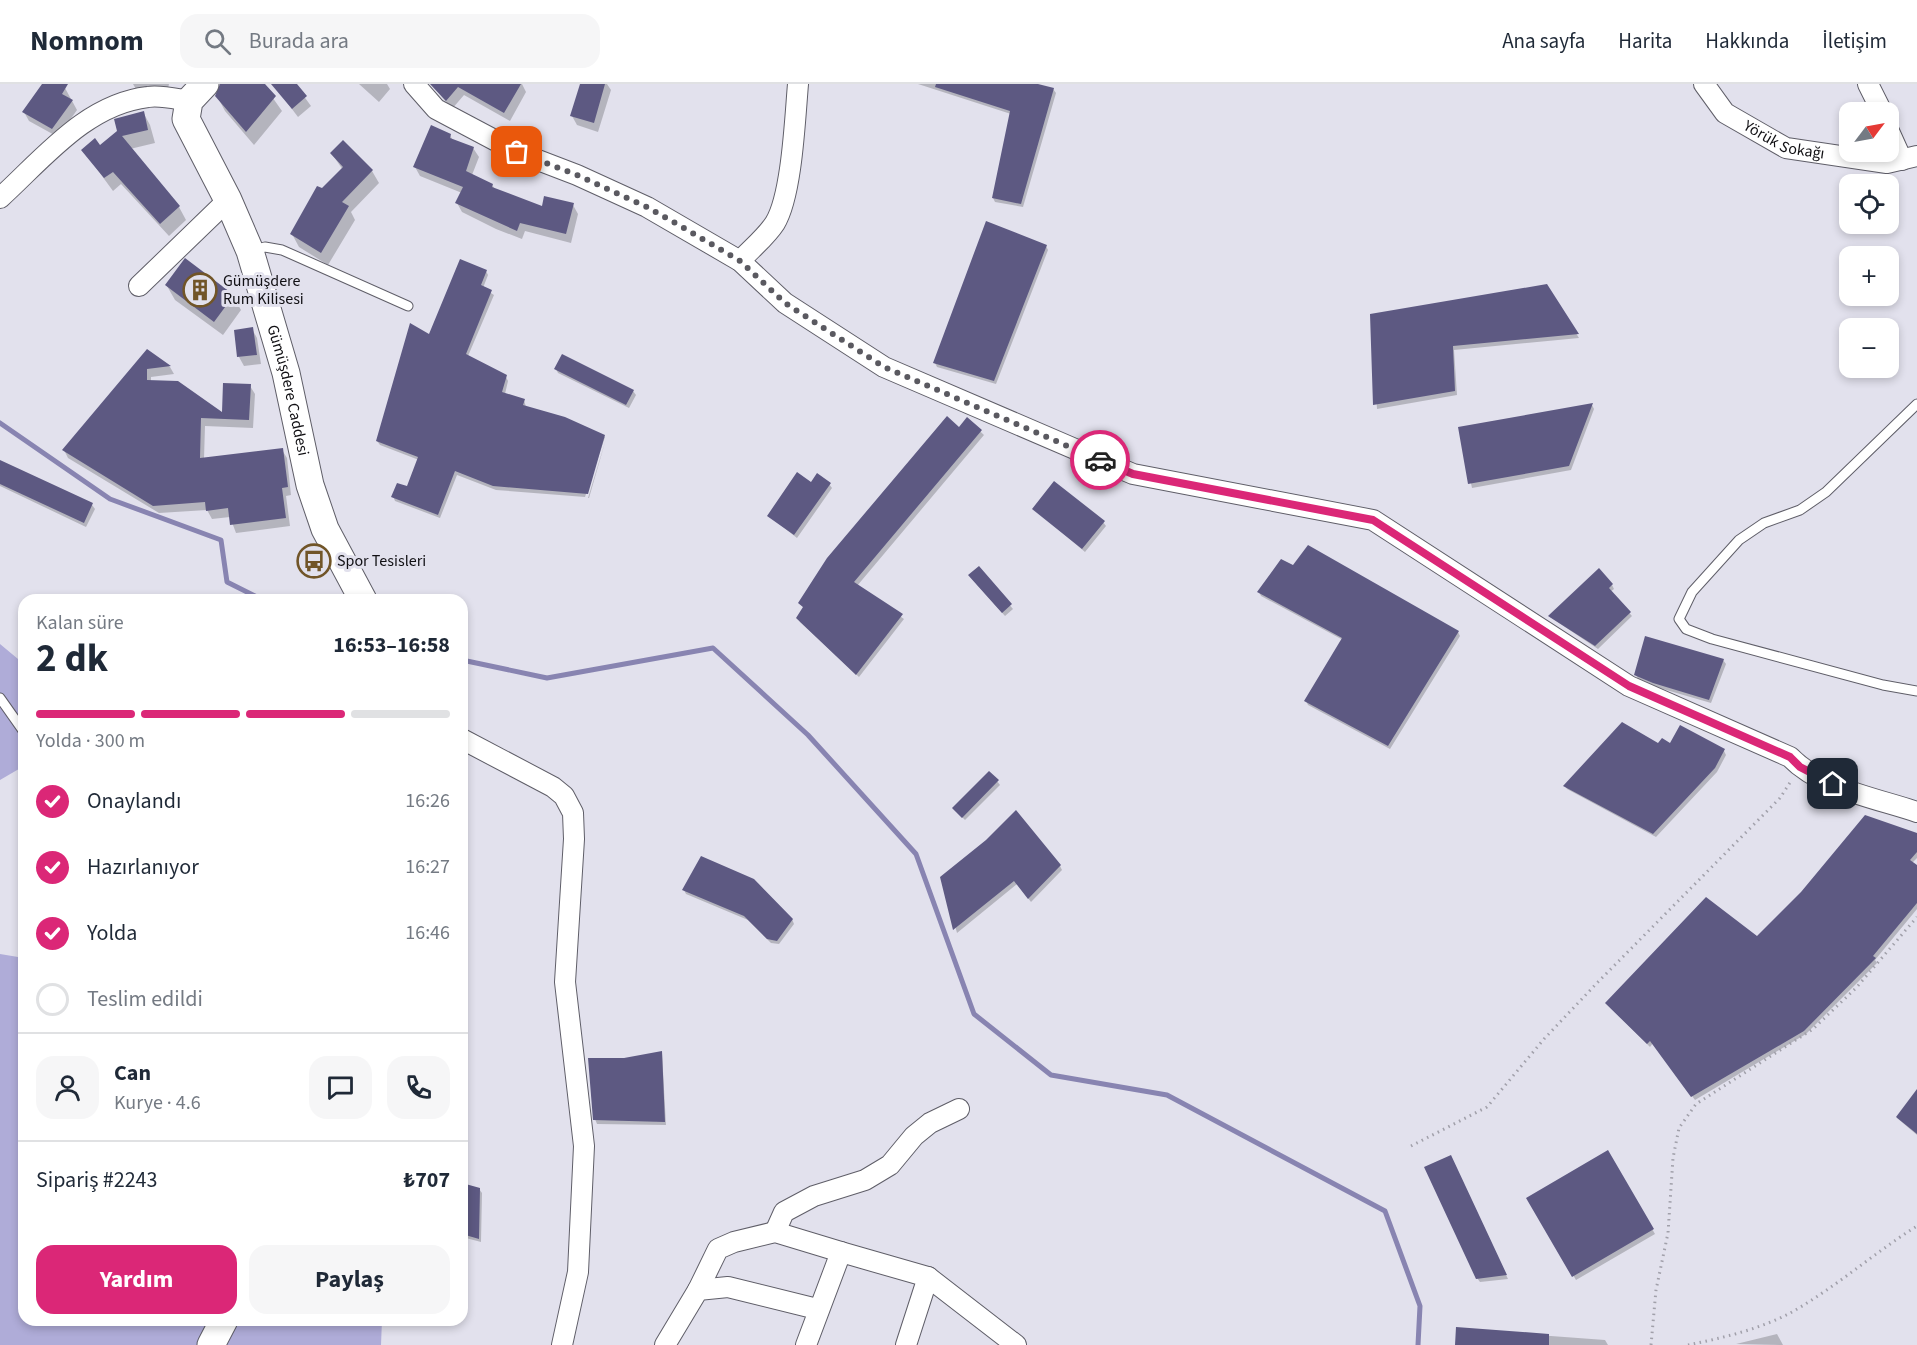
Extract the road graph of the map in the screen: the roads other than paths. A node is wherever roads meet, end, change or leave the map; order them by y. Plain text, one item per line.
1 (414, 84) edge
2 (798, 84) edge
3 (1704, 84) edge
4 (1868, 84) edge
5 (186, 92) edge
6 (1876, 102) edge
7 (1899, 144) edge
8 (1909, 158) edge
9 (0, 198) edge
10 (228, 200) junction
11 (250, 250) junction
12 (740, 261) junction
13 (139, 286) dead end
14 (408, 306) dead end
15 (1917, 404) edge
16 (360, 594) edge
17 (1917, 691) edge
18 (0, 698) edge
19 (18, 724) edge
20 (468, 742) edge
21 (1917, 812) edge
22 (959, 1109) dead end
23 (776, 1232) junction
24 (841, 1252) junction
25 (928, 1277) junction
26 (698, 1290) junction
27 (818, 1309) junction
28 (221, 1326) edge
29 (211, 1345) edge
30 (562, 1345) edge
31 (665, 1345) edge
32 (806, 1345) edge
33 (906, 1345) edge
34 (1016, 1345) edge

1 - 12 street
2 - 12 street
3 - 8 street, Yörük Sokağı
4 - 6 street
5 - 9 street
5 - 10 street, Gümüşdere Caddesi
7 - 8 street
10 - 11 street, Gümüşdere Caddesi
10 - 13 street
11 - 14 lane
11 - 16 street, Gümüşdere Caddesi
12 - 21 street
15 - 17 lane
18 - 19 lane
20 - 30 street
22 - 23 street
23 - 24 street
23 - 26 street
24 - 25 street
24 - 27 street
25 - 33 street
25 - 34 street
26 - 27 street
26 - 31 street
27 - 32 street
28 - 29 street

